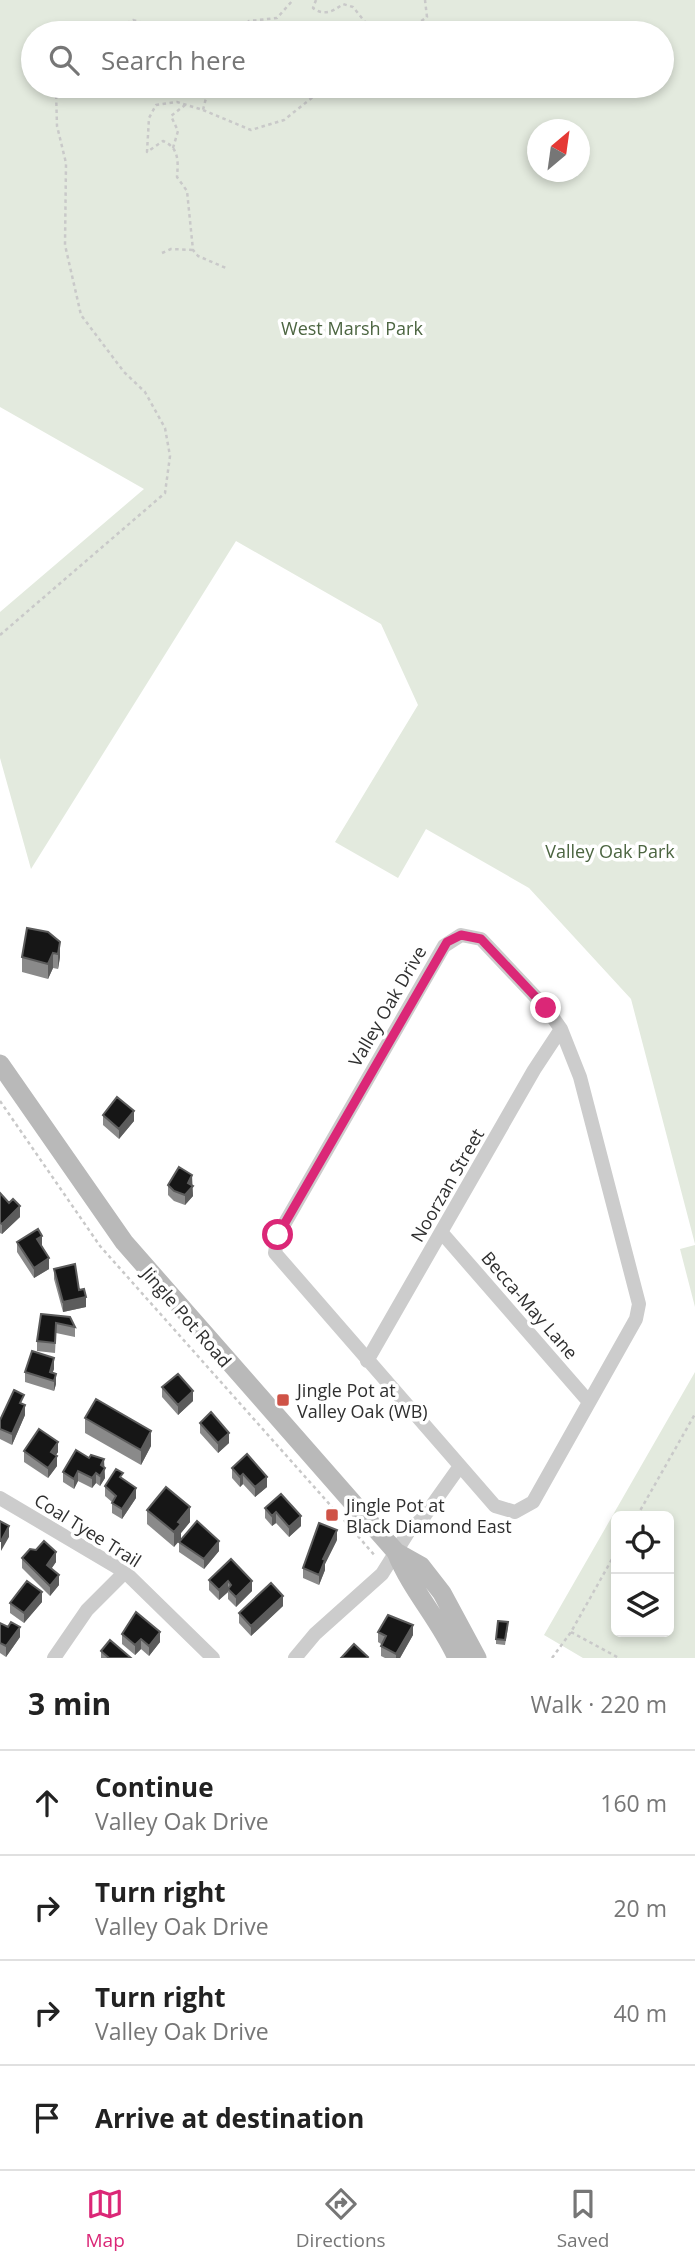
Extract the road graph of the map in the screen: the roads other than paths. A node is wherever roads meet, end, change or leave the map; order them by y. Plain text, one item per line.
1 (561, 1029) junction
2 (0, 1064) edge
3 (442, 1233) junction
4 (367, 1361) junction
5 (589, 1402) junction
6 (460, 1466) junction
7 (0, 1498) edge
8 (396, 1552) junction
9 (125, 1572) junction
10 (54, 1658) edge
11 (213, 1658) edge
12 (295, 1658) edge
13 (457, 1658) edge
14 (477, 1658) edge

1 - 3 street, Noorzan Street
1 - 4 street, Valley Oak Drive
1 - 5 street, Valley Oak Drive
2 - 8 main road, Jingle Pot Road
3 - 4 street, Noorzan Street
3 - 5 street, Becca-May Lane
4 - 6 street, Valley Oak Drive
5 - 6 street, Valley Oak Drive
6 - 8 street
7 - 9 street, Coal Tyee Trail
8 - 12 street
8 - 13 main road, Jingle Pot Road
8 - 14 main road, Jingle Pot Road
9 - 10 street
9 - 11 street, Coal Tyee Trail

